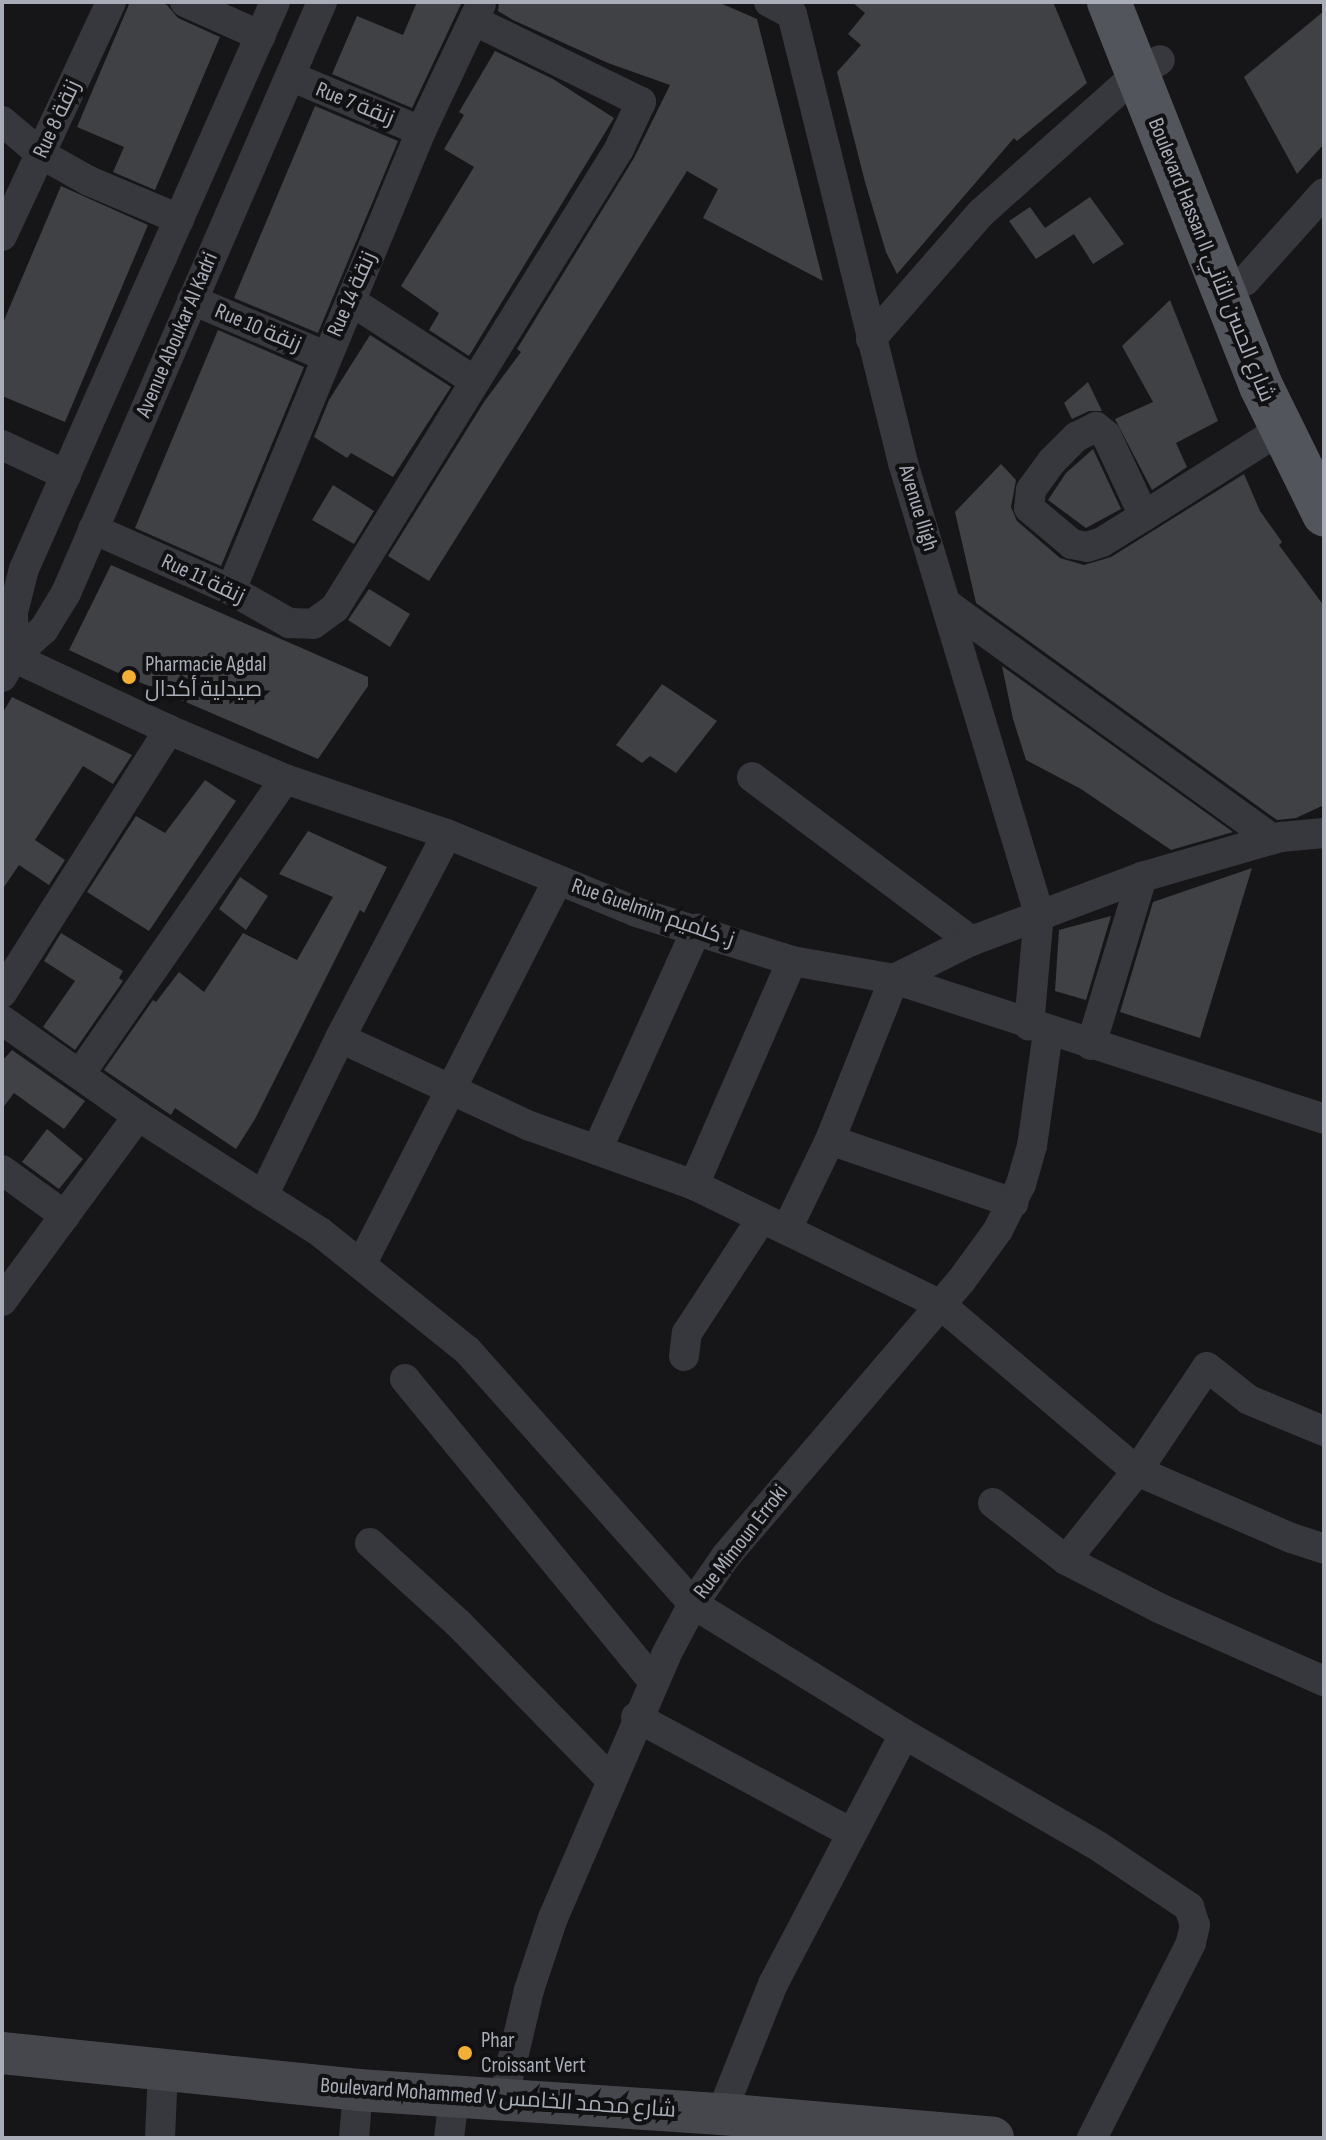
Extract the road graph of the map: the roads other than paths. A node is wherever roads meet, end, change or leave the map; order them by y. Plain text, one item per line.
1 (111, 2) edge
2 (185, 2) edge
3 (275, 2) edge
4 (322, 2) edge
5 (1109, 2) edge
6 (1135, 2) edge
7 (790, 6) edge
8 (478, 12) edge
9 (261, 36) junction
10 (1148, 68) junction
11 (290, 76) junction
12 (2, 121) edge
13 (421, 131) junction
14 (41, 154) junction
15 (1324, 193) edge
16 (179, 219) junction
17 (2, 236) edge
18 (1245, 281) junction
19 (192, 300) junction
20 (351, 301) junction
21 (871, 339) junction
22 (325, 356) junction
23 (473, 380) junction
24 (1280, 430) junction
25 (2, 445) edge
26 (1324, 467) edge
27 (66, 475) junction
28 (1324, 514) edge
29 (1144, 516) dead end
30 (93, 529) junction
31 (231, 590) junction
32 (948, 605) junction
33 (6, 662) edge
34 (169, 730) junction
35 (752, 777) dead end
36 (285, 779) junction
37 (1324, 833) edge
38 (447, 834) junction
39 (1273, 839) junction
40 (1142, 877) junction
41 (558, 880) junction
42 (1039, 913) junction
43 (697, 929) junction
44 (971, 941) junction
45 (792, 961) junction
46 (894, 979) junction
47 (2, 993) edge
48 (2, 1020) edge
49 (1039, 1029) junction
50 (340, 1038) junction
51 (1091, 1045) junction
52 (80, 1074) junction
53 (453, 1090) junction
54 (138, 1116) junction
55 (1324, 1119) edge
56 (830, 1140) junction
57 (597, 1150) junction
58 (2, 1170) edge
59 (694, 1185) junction
60 (263, 1196) junction
61 (1013, 1203) junction
62 (65, 1216) junction
63 (775, 1223) junction
64 (362, 1263) junction
65 (2, 1301) edge
66 (941, 1305) junction
67 (684, 1356) dead end
68 (405, 1379) dead end
69 (1324, 1431) edge
70 (1137, 1471) junction
71 (993, 1503) dead end
72 (370, 1543) dead end
73 (1324, 1549) edge
74 (1066, 1560) junction
75 (693, 1604) junction
76 (653, 1681) junction
77 (1324, 1681) edge
78 (636, 1717) junction
79 (904, 1734) junction
80 (610, 1779) junction
81 (850, 1832) junction
82 (2, 2053) edge
83 (163, 2068) junction
84 (358, 2090) junction
85 (454, 2097) junction
86 (503, 2100) junction
87 (721, 2114) junction
88 (860, 2132) edge
89 (160, 2138) edge
90 (354, 2138) edge
91 (449, 2138) edge
92 (993, 2138) edge
93 (1092, 2138) edge

1 - 14 street, Rue 8 زنقة
2 - 9 street
3 - 9 street, Avenue Aboukar Al Kadri
4 - 11 street, Avenue Aboukar Al Kadri
5 - 10 main road, Boulevard Hassan II شارع الحسن الثاني
6 - 10 main road, Boulevard Hassan II شارع الحسن الثاني
7 - 21 street, Avenue Iligh
8 - 13 street, Rue 14 زنقة
8 - 23 street
9 - 16 street, Avenue Aboukar Al Kadri
10 - 18 main road, Boulevard Hassan II شارع الحسن الثاني
10 - 21 street
10 - 24 main road, Boulevard Hassan II شارع الحسن الثاني
11 - 13 street, Rue 7 زنقة
11 - 19 street, Avenue Aboukar Al Kadri
12 - 14 street
13 - 20 street, Rue 14 زنقة
14 - 16 street
14 - 17 street, Rue 8 زنقة
15 - 18 street
16 - 27 street, Avenue Aboukar Al Kadri
18 - 26 main road, Boulevard Hassan II شارع الحسن الثاني
19 - 22 street, Rue 10 زنقة
19 - 30 street, Avenue Aboukar Al Kadri
20 - 22 street, Rue 14 زنقة
20 - 23 street
21 - 32 street, Avenue Iligh
22 - 31 street, Rue 14 زنقة
23 - 31 street, Rue 11 زنقة
24 - 28 main road, Boulevard Hassan II شارع الحسن الثاني
24 - 29 street
25 - 27 street
27 - 33 street, Avenue Aboukar Al Kadri
30 - 31 street, Rue 11 زنقة
30 - 33 street, Avenue Aboukar Al Kadri
32 - 39 street
32 - 42 street, Avenue Iligh
33 - 34 street, Rue Guelmim ز. كلميم
34 - 36 street, Rue Guelmim ز. كلميم
34 - 47 street
35 - 44 street
36 - 38 street, Rue Guelmim ز. كلميم
36 - 52 street
37 - 39 street
38 - 41 street, Rue Guelmim ز. كلميم
38 - 50 street
39 - 40 street
40 - 42 street
40 - 51 street
41 - 43 street, Rue Guelmim ز. كلميم
41 - 53 street
42 - 44 street
42 - 49 street, Avenue Iligh
43 - 45 street, Rue Guelmim ز. كلميم
43 - 57 street
44 - 46 street
45 - 46 street, Rue Guelmim ز. كلميم
45 - 59 street
46 - 49 street, Rue Guelmim ز. كلميم
46 - 56 street
48 - 52 street
49 - 51 street, Rue Guelmim ز. كلميم
49 - 61 street, Rue Mimoun Erroki
50 - 53 street
50 - 60 street
51 - 55 street, Rue Guelmim ز. كلميم
52 - 54 street
53 - 57 street
53 - 64 street
54 - 60 street
54 - 62 street
56 - 61 street
56 - 63 street
57 - 59 street
58 - 62 street
59 - 63 street
60 - 64 street
61 - 66 street, Rue Mimoun Erroki
62 - 65 street
63 - 66 street
63 - 67 street
64 - 75 street
66 - 70 street
66 - 75 street, Rue Mimoun Erroki
68 - 76 street
69 - 70 street
70 - 73 street
70 - 74 street
71 - 74 street
72 - 80 street
74 - 77 street
75 - 76 street, Rue Mimoun Erroki
75 - 79 street
76 - 78 street, Rue Mimoun Erroki
78 - 80 street, Rue Mimoun Erroki
78 - 81 street
79 - 81 street
79 - 93 street
80 - 86 street, Rue Mimoun Erroki
81 - 87 street
82 - 83 main road, Boulevard Mohammed V شارع محمد الخامس
83 - 84 main road, Boulevard Mohammed V شارع محمد الخامس
83 - 89 street
84 - 85 main road, Boulevard Mohammed V شارع محمد الخامس
84 - 90 street
85 - 86 main road, Boulevard Mohammed V شارع محمد الخامس
85 - 91 street
86 - 87 main road, Boulevard Mohammed V شارع محمد الخامس
87 - 88 main road, Boulevard Mohammed V شارع محمد الخامس
88 - 92 main road, Boulevard Mohammed V شارع محمد الخامس

